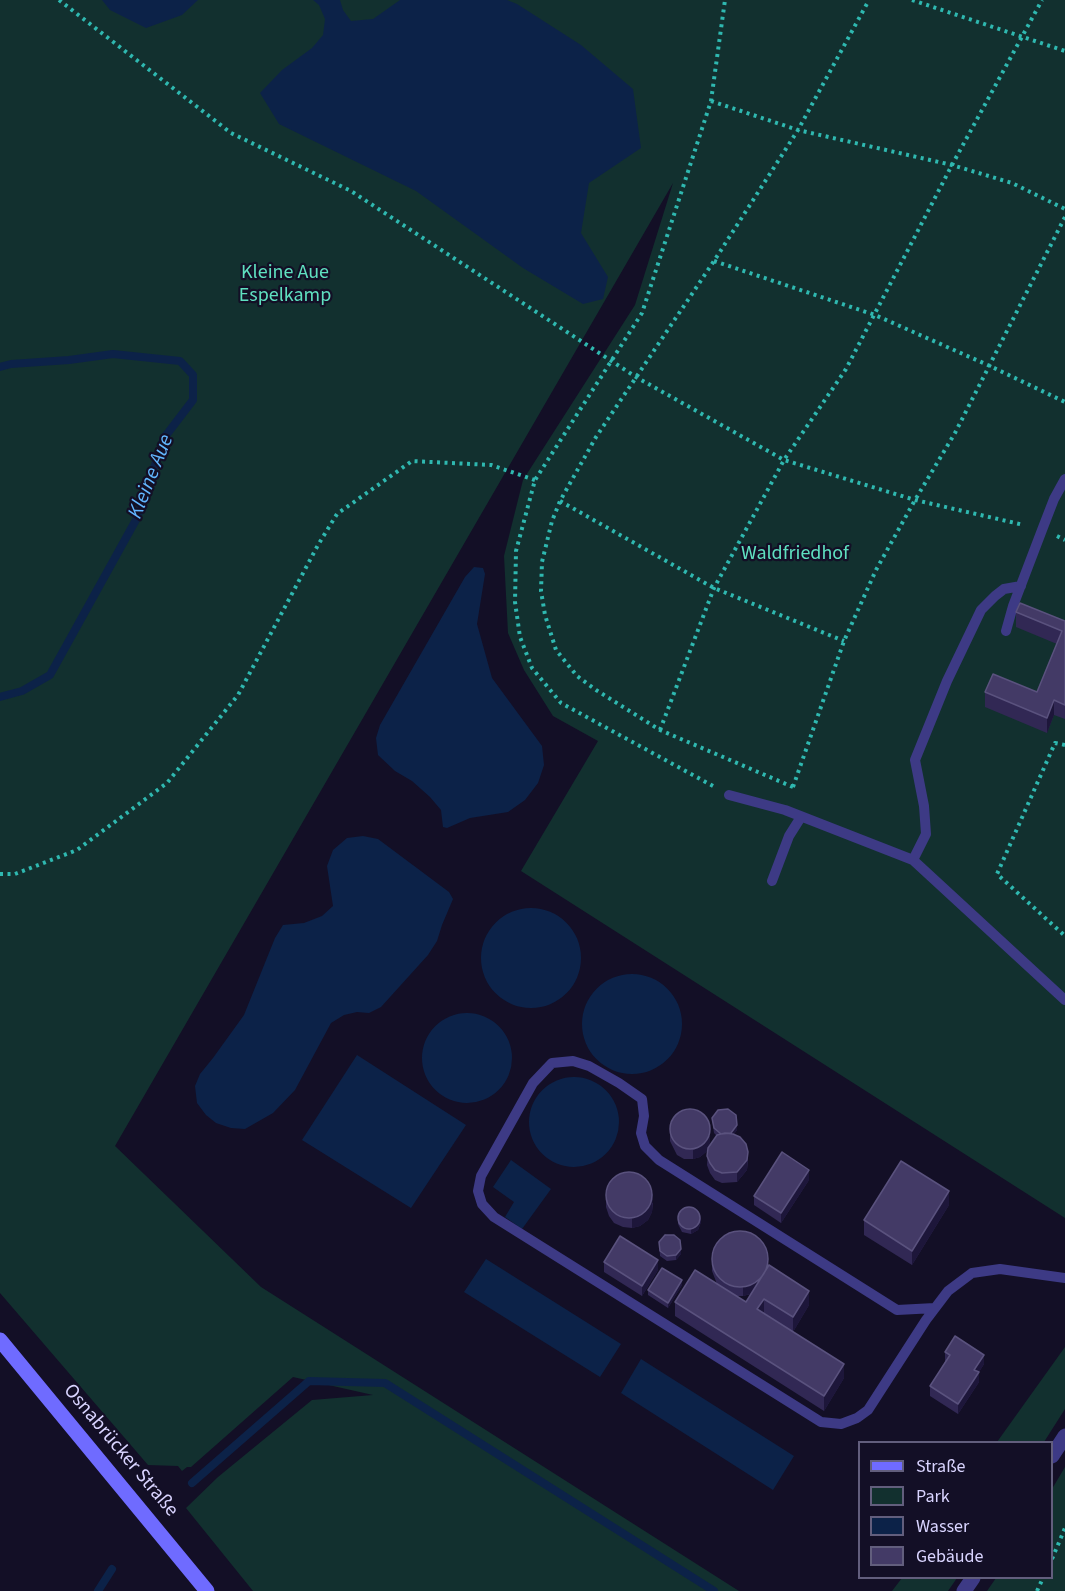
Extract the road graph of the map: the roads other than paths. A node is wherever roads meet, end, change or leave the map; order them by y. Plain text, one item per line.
1 (1065, 479) edge
2 (1021, 586) junction
3 (1006, 631) dead end
4 (729, 795) road end
5 (801, 817) junction
6 (913, 860) junction
7 (772, 881) dead end
8 (1065, 1000) edge
9 (1065, 1278) edge
10 (935, 1308) junction
11 (0, 1340) edge
12 (1065, 1436) edge
13 (1053, 1454) edge
14 (207, 1591) edge

1 - 2 lane
2 - 3 lane
2 - 6 lane
4 - 5 lane
5 - 6 lane
5 - 7 lane
6 - 8 lane
9 - 10 lane
10 - 10 lane
11 - 14 main road, Osnabrücker Straße
12 - 13 street

